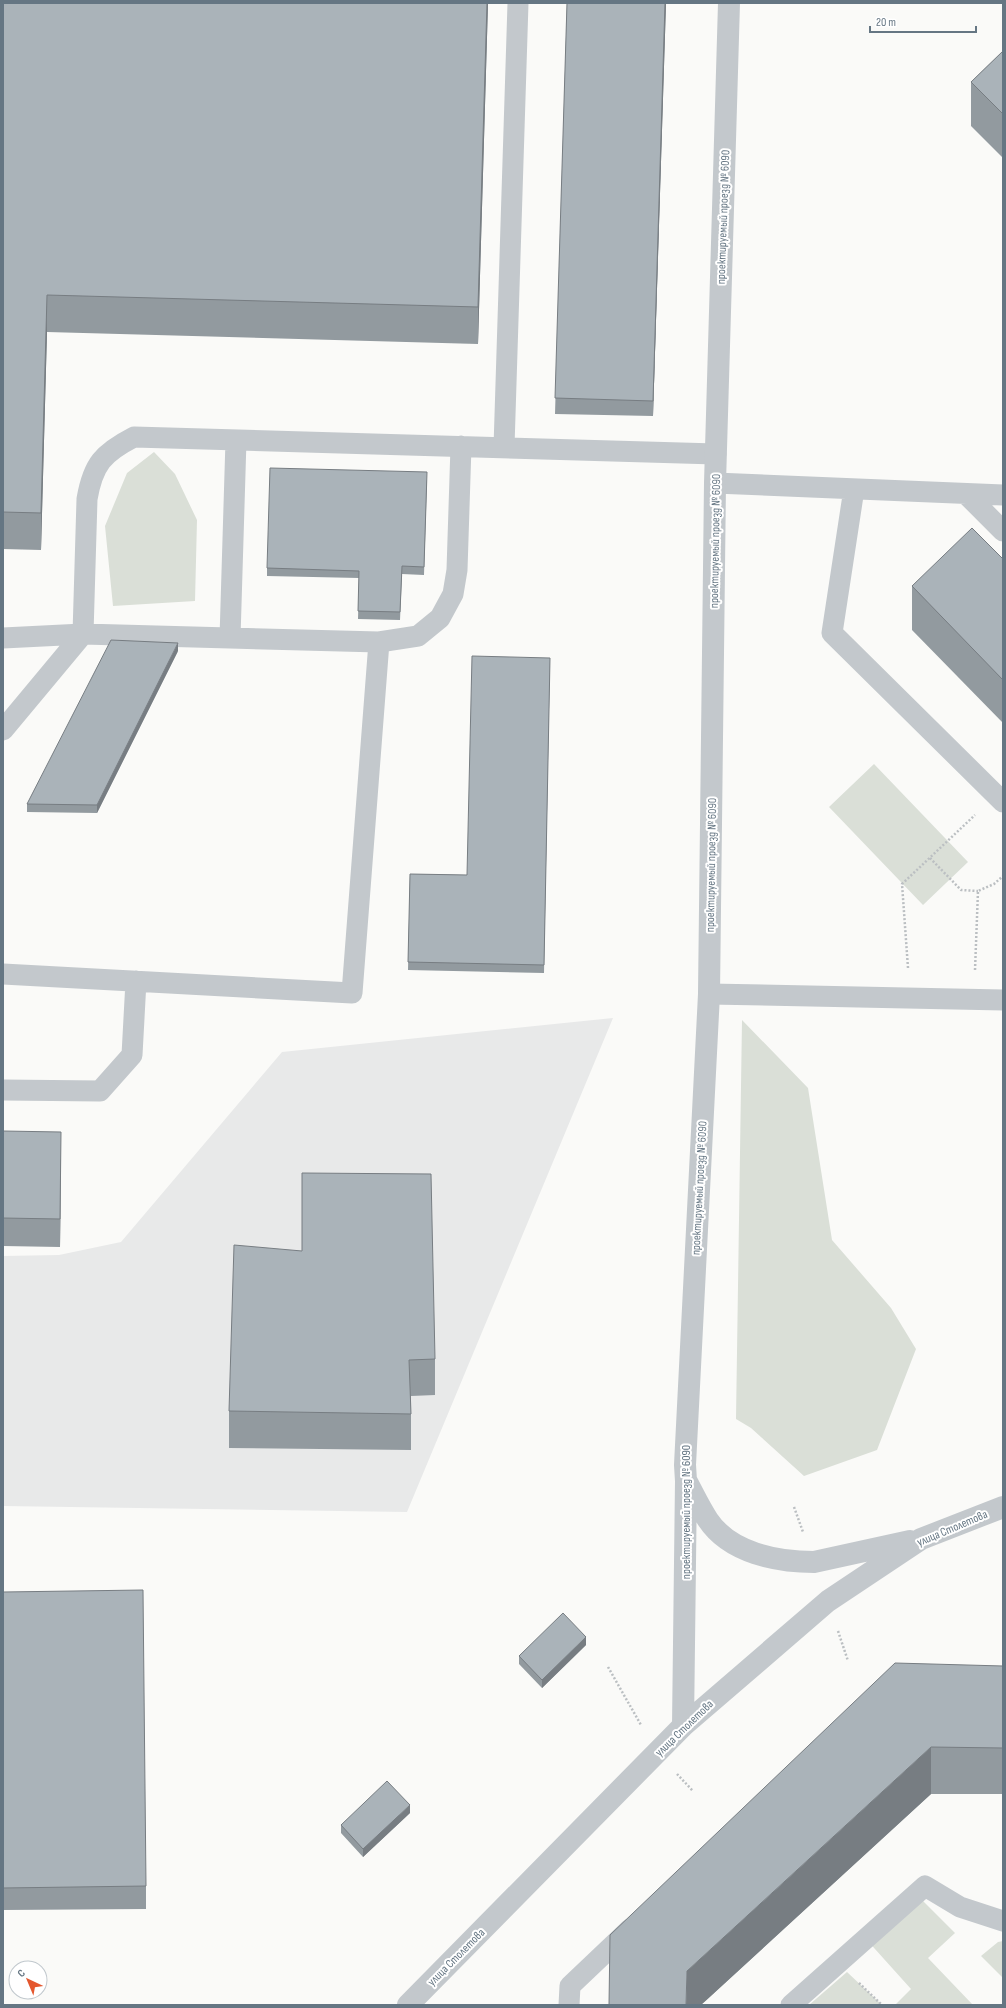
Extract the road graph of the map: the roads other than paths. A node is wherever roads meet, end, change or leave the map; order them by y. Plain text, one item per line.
1 (518, 3) edge
2 (729, 3) edge
3 (236, 440) junction
4 (461, 446) junction
5 (504, 447) junction
6 (716, 454) junction
7 (716, 483) junction
8 (854, 489) junction
9 (966, 494) junction
10 (1003, 495) edge
11 (1003, 531) edge
12 (83, 634) junction
13 (3, 638) edge
14 (230, 638) junction
15 (379, 642) junction
16 (3, 730) edge
17 (999, 798) edge
18 (3, 974) edge
19 (136, 981) junction
20 (709, 994) junction
21 (1003, 1000) edge
22 (3, 1090) edge
23 (686, 1481) junction
24 (1003, 1506) edge
25 (921, 1539) junction
26 (683, 1726) junction
27 (644, 1916) edge
28 (1003, 1921) edge
29 (415, 2002) edge
30 (569, 2005) edge
31 (791, 2005) edge

1 - 5 lane
2 - 6 street, проектируемый проезд № 6090
3 - 4 lane
3 - 12 lane
3 - 14 lane
4 - 5 lane
4 - 15 lane
5 - 6 lane
6 - 7 street, проектируемый проезд № 6090
7 - 8 lane
7 - 20 street, проектируемый проезд № 6090
8 - 9 lane
8 - 17 lane
9 - 10 lane
9 - 11 lane
12 - 13 lane
12 - 14 lane
12 - 16 lane
14 - 15 lane
15 - 19 lane
18 - 19 lane
19 - 22 lane
20 - 21 lane
20 - 23 street, проектируемый проезд № 6090
23 - 25 street
23 - 26 street, проектируемый проезд № 6090
24 - 25 street, улица Столетова
25 - 26 street, улица Столетова
26 - 29 street, улица Столетова
27 - 30 lane
28 - 31 lane

